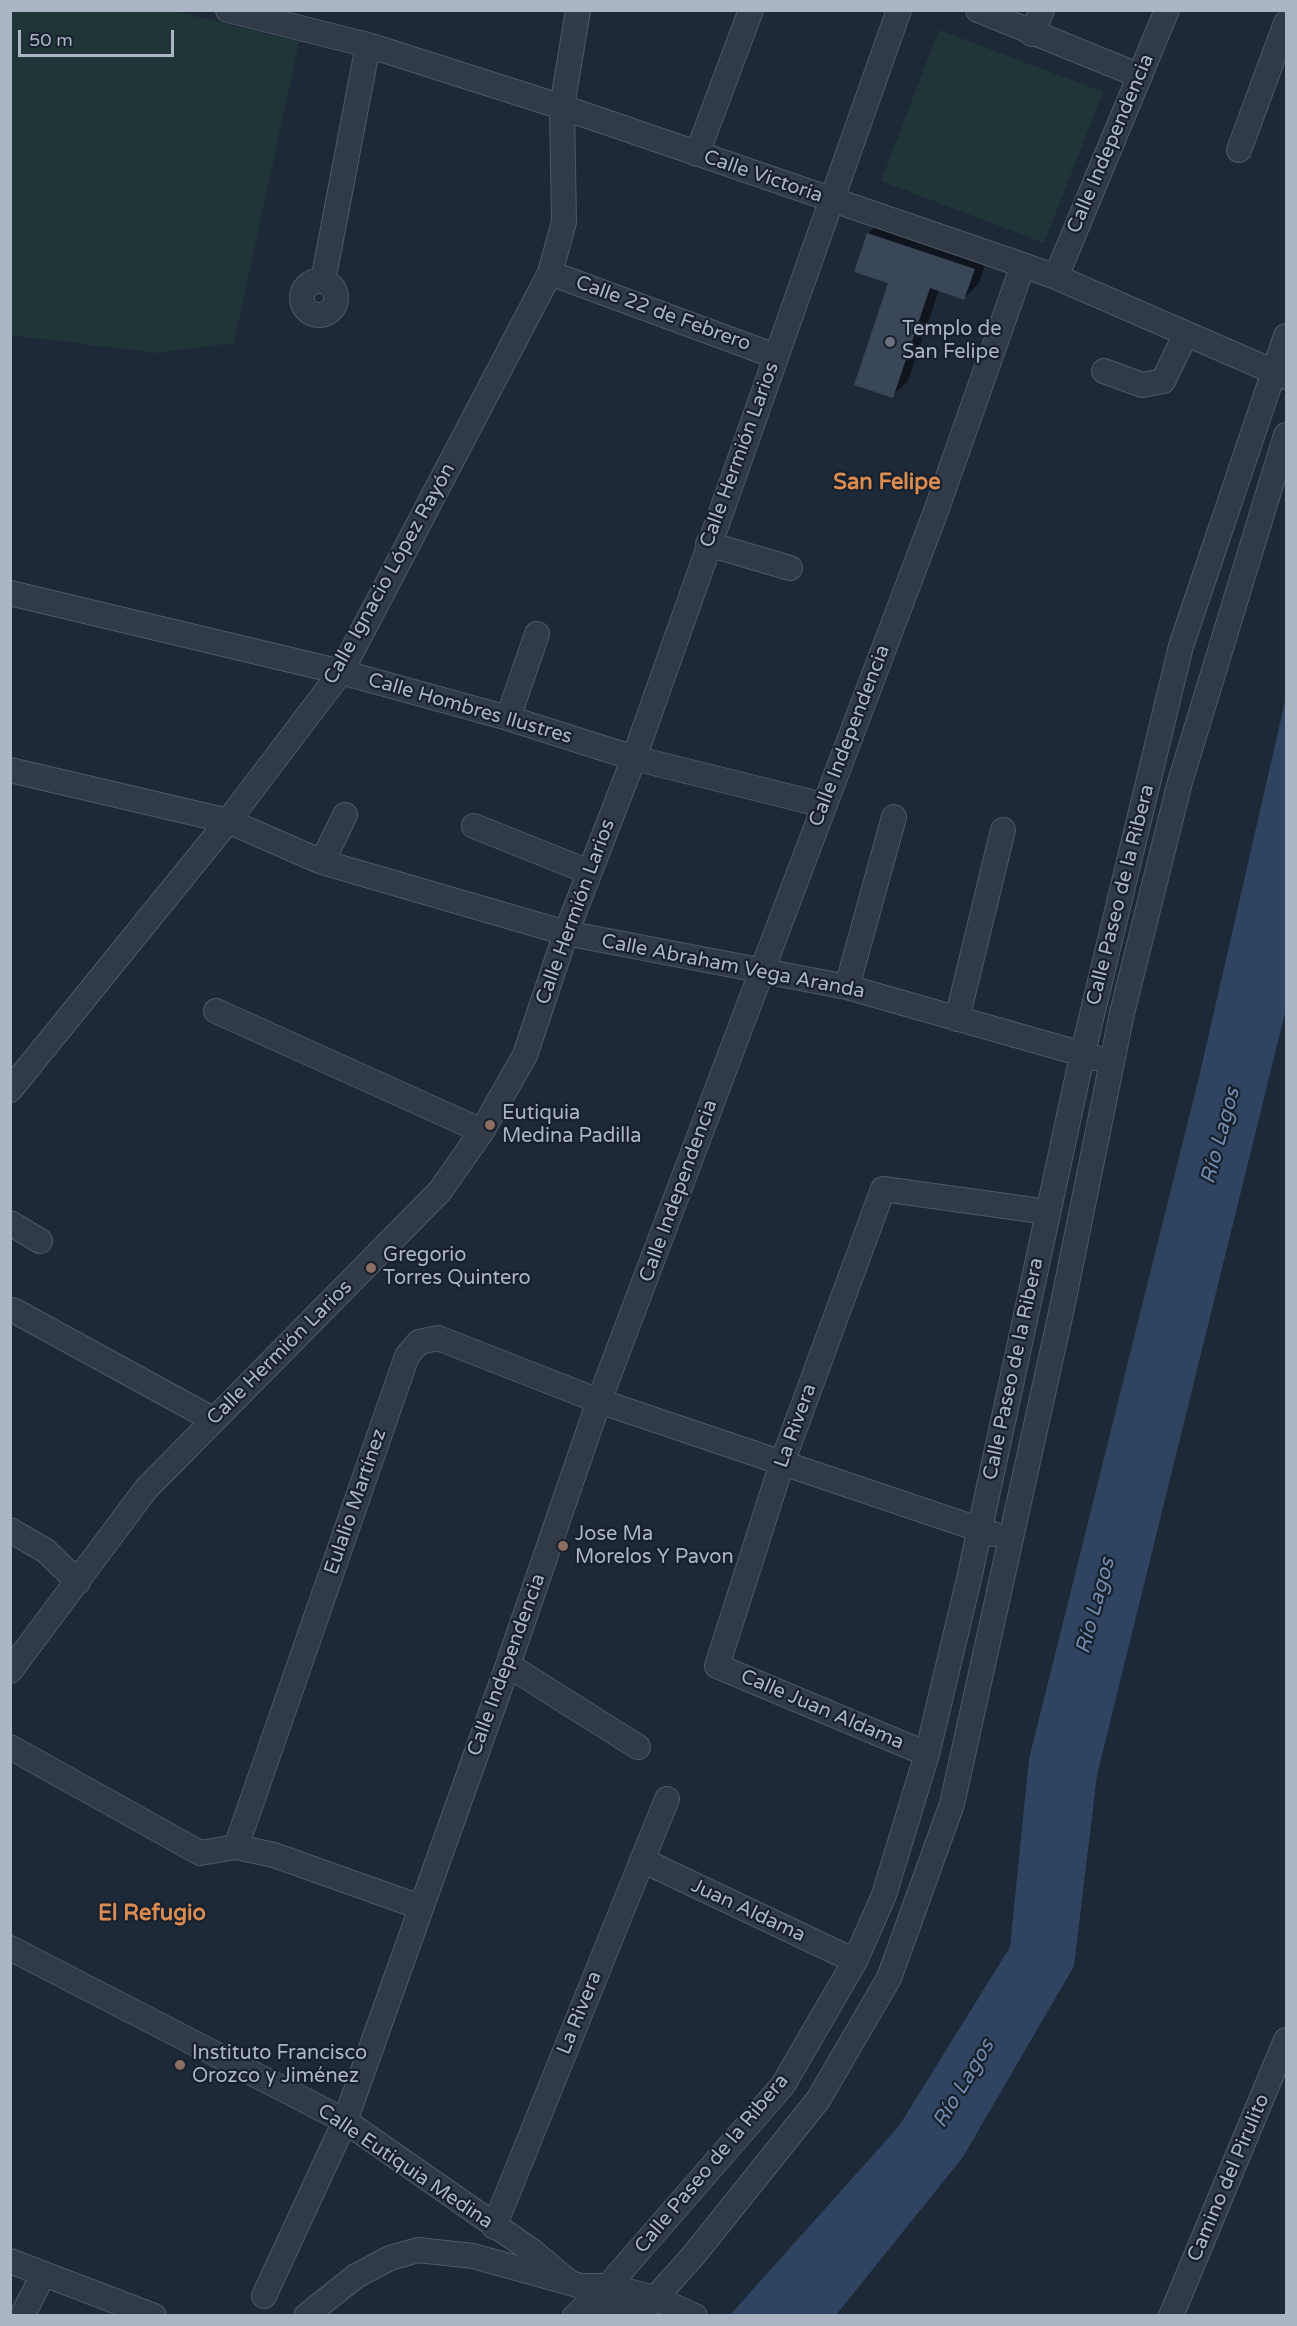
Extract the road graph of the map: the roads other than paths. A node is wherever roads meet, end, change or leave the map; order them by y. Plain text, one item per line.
1 (228, 10) edge
2 (578, 10) edge
3 (751, 10) edge
4 (899, 10) edge
5 (978, 10) edge
6 (1042, 10) edge
7 (1167, 10) edge
8 (1287, 23) edge
9 (1032, 34) junction
10 (369, 45) junction
11 (1140, 76) junction
12 (562, 107) junction
13 (1239, 150) dead end
14 (697, 154) junction
15 (830, 201) junction
16 (1023, 265) junction
17 (550, 273) junction
18 (1056, 276) junction
19 (323, 281) dead end
20 (1186, 334) junction
21 (1287, 336) edge
22 (775, 356) junction
23 (1104, 371) dead end
24 (1280, 375) edge
25 (1287, 435) edge
26 (708, 544) junction
27 (790, 568) dead end
28 (10, 593) edge
29 (537, 634) dead end
30 (341, 672) junction
31 (508, 718) junction
32 (634, 758) junction
33 (10, 770) edge
34 (823, 805) junction
35 (345, 815) dead end
36 (894, 817) dead end
37 (228, 821) junction
38 (474, 826) dead end
39 (1003, 830) dead end
40 (322, 862) junction
41 (589, 872) junction
42 (566, 933) junction
43 (762, 969) junction
44 (847, 987) junction
45 (216, 1011) dead end
46 (957, 1019) junction
47 (1082, 1056) junction
48 (1112, 1061) junction
49 (10, 1090) edge
50 (482, 1131) junction
51 (1048, 1212) junction
52 (10, 1223) edge
53 (40, 1241) dead end
54 (13, 1310) dead end
55 (599, 1401) junction
56 (214, 1420) junction
57 (782, 1463) junction
58 (10, 1530) edge
59 (978, 1530) junction
60 (1011, 1539) junction
61 (78, 1582) junction
62 (508, 1665) junction
63 (717, 1666) joint
64 (10, 1671) edge
65 (638, 1746) dead end
66 (10, 1747) edge
67 (927, 1754) junction
68 (668, 1799) dead end
69 (236, 1847) junction
70 (642, 1860) junction
71 (420, 1907) junction
72 (10, 1948) edge
73 (855, 1961) junction
74 (1287, 2040) edge
75 (345, 2121) junction
76 (494, 2227) junction
77 (10, 2261) edge
78 (43, 2275) junction
79 (588, 2288) junction
80 (264, 2296) dead end
81 (654, 2306) edge
82 (22, 2316) edge
83 (154, 2316) edge
84 (306, 2316) edge
85 (575, 2316) edge
86 (628, 2316) edge
87 (695, 2316) edge
88 (1171, 2316) edge

1 - 10 street, Calle Victoria
2 - 12 street, Calle Ignacio López Rayón
3 - 14 street
4 - 15 street, Calle Hermión Larios
5 - 9 street
6 - 9 street
7 - 11 street, Calle Independencia
8 - 13 street
9 - 11 street
10 - 12 street, Calle Victoria
10 - 19 street
11 - 18 street, Calle Independencia
12 - 14 street, Calle Victoria
12 - 17 street, Calle Ignacio López Rayón
14 - 15 street, Calle Victoria
15 - 16 street, Calle Victoria
15 - 22 street, Calle Hermión Larios
16 - 18 street, Calle Victoria
16 - 34 street, Calle Independencia
17 - 22 street, Calle 22 de Febrero
17 - 30 street, Calle Ignacio López Rayón
18 - 20 street, Calle Victoria
20 - 23 street
20 - 24 street, Calle Victoria
21 - 24 street, Calle Paseo de la Ribera
22 - 26 street, Calle Hermión Larios
24 - 47 street, Calle Paseo de la Ribera
25 - 48 street, Calle Paseo de la Ribera
26 - 27 street
26 - 32 street, Calle Hermión Larios
28 - 30 street, Calle Hombres Ilustres
29 - 31 street
30 - 31 street, Calle Hombres Ilustres
30 - 37 street, Calle Ignacio López Rayón
31 - 32 street, Calle Hombres Ilustres
32 - 34 street, Calle Hombres Ilustres
32 - 41 street, Calle Hermión Larios
33 - 37 street, Calle Abraham Vega Aranda
34 - 43 street, Calle Independencia
35 - 40 street
36 - 44 street
37 - 40 street, Calle Abraham Vega Aranda
37 - 49 street, Calle Ignacio López Rayón
38 - 41 street
39 - 46 street
40 - 42 street, Calle Abraham Vega Aranda
41 - 42 street, Calle Hermión Larios
42 - 43 street, Calle Abraham Vega Aranda
42 - 50 street, Calle Hermión Larios
43 - 44 street, Calle Abraham Vega Aranda
43 - 55 street, Calle Independencia
44 - 46 street, Calle Abraham Vega Aranda
45 - 50 street
46 - 47 street, Calle Abraham Vega Aranda
47 - 48 street, Calle Abraham Vega Aranda
47 - 51 street, Calle Paseo de la Ribera
48 - 60 street, Calle Paseo de la Ribera
50 - 56 street, Calle Hermión Larios
51 - 57 street, La Rivera
51 - 59 street, Calle Paseo de la Ribera
52 - 53 street
54 - 56 street
55 - 57 street, Eulalio Martínez
55 - 62 street, Calle Independencia
55 - 69 street, Eulalio Martínez
56 - 61 street, Calle Hermión Larios
57 - 59 street, Eulalio Martínez
57 - 63 street, La Rivera
58 - 61 street
59 - 60 street, Eulalio Martínez
59 - 67 street, Calle Paseo de la Ribera
60 - 81 street, Calle Paseo de la Ribera
61 - 64 street, Calle Hermión Larios
62 - 65 street
62 - 71 street, Calle Independencia
63 - 67 street, Calle Juan Aldama
66 - 69 street
67 - 73 street, Calle Paseo de la Ribera
68 - 70 street, La Rivera
69 - 71 street
70 - 73 street, Juan Aldama
70 - 76 street, La Rivera
71 - 75 street, Calle Independencia
72 - 75 street, Calle Eutiquia Medina
73 - 79 street, Calle Paseo de la Ribera
74 - 88 street, Camino del Pirulito
75 - 76 street, Calle Eutiquia Medina
75 - 80 street, Calle Independencia
76 - 79 street, Calle Eutiquia Medina
77 - 78 street
78 - 82 street
78 - 83 street
79 - 81 street
79 - 84 street
79 - 85 street, Calle Paseo de la Ribera
79 - 86 street
81 - 87 street

